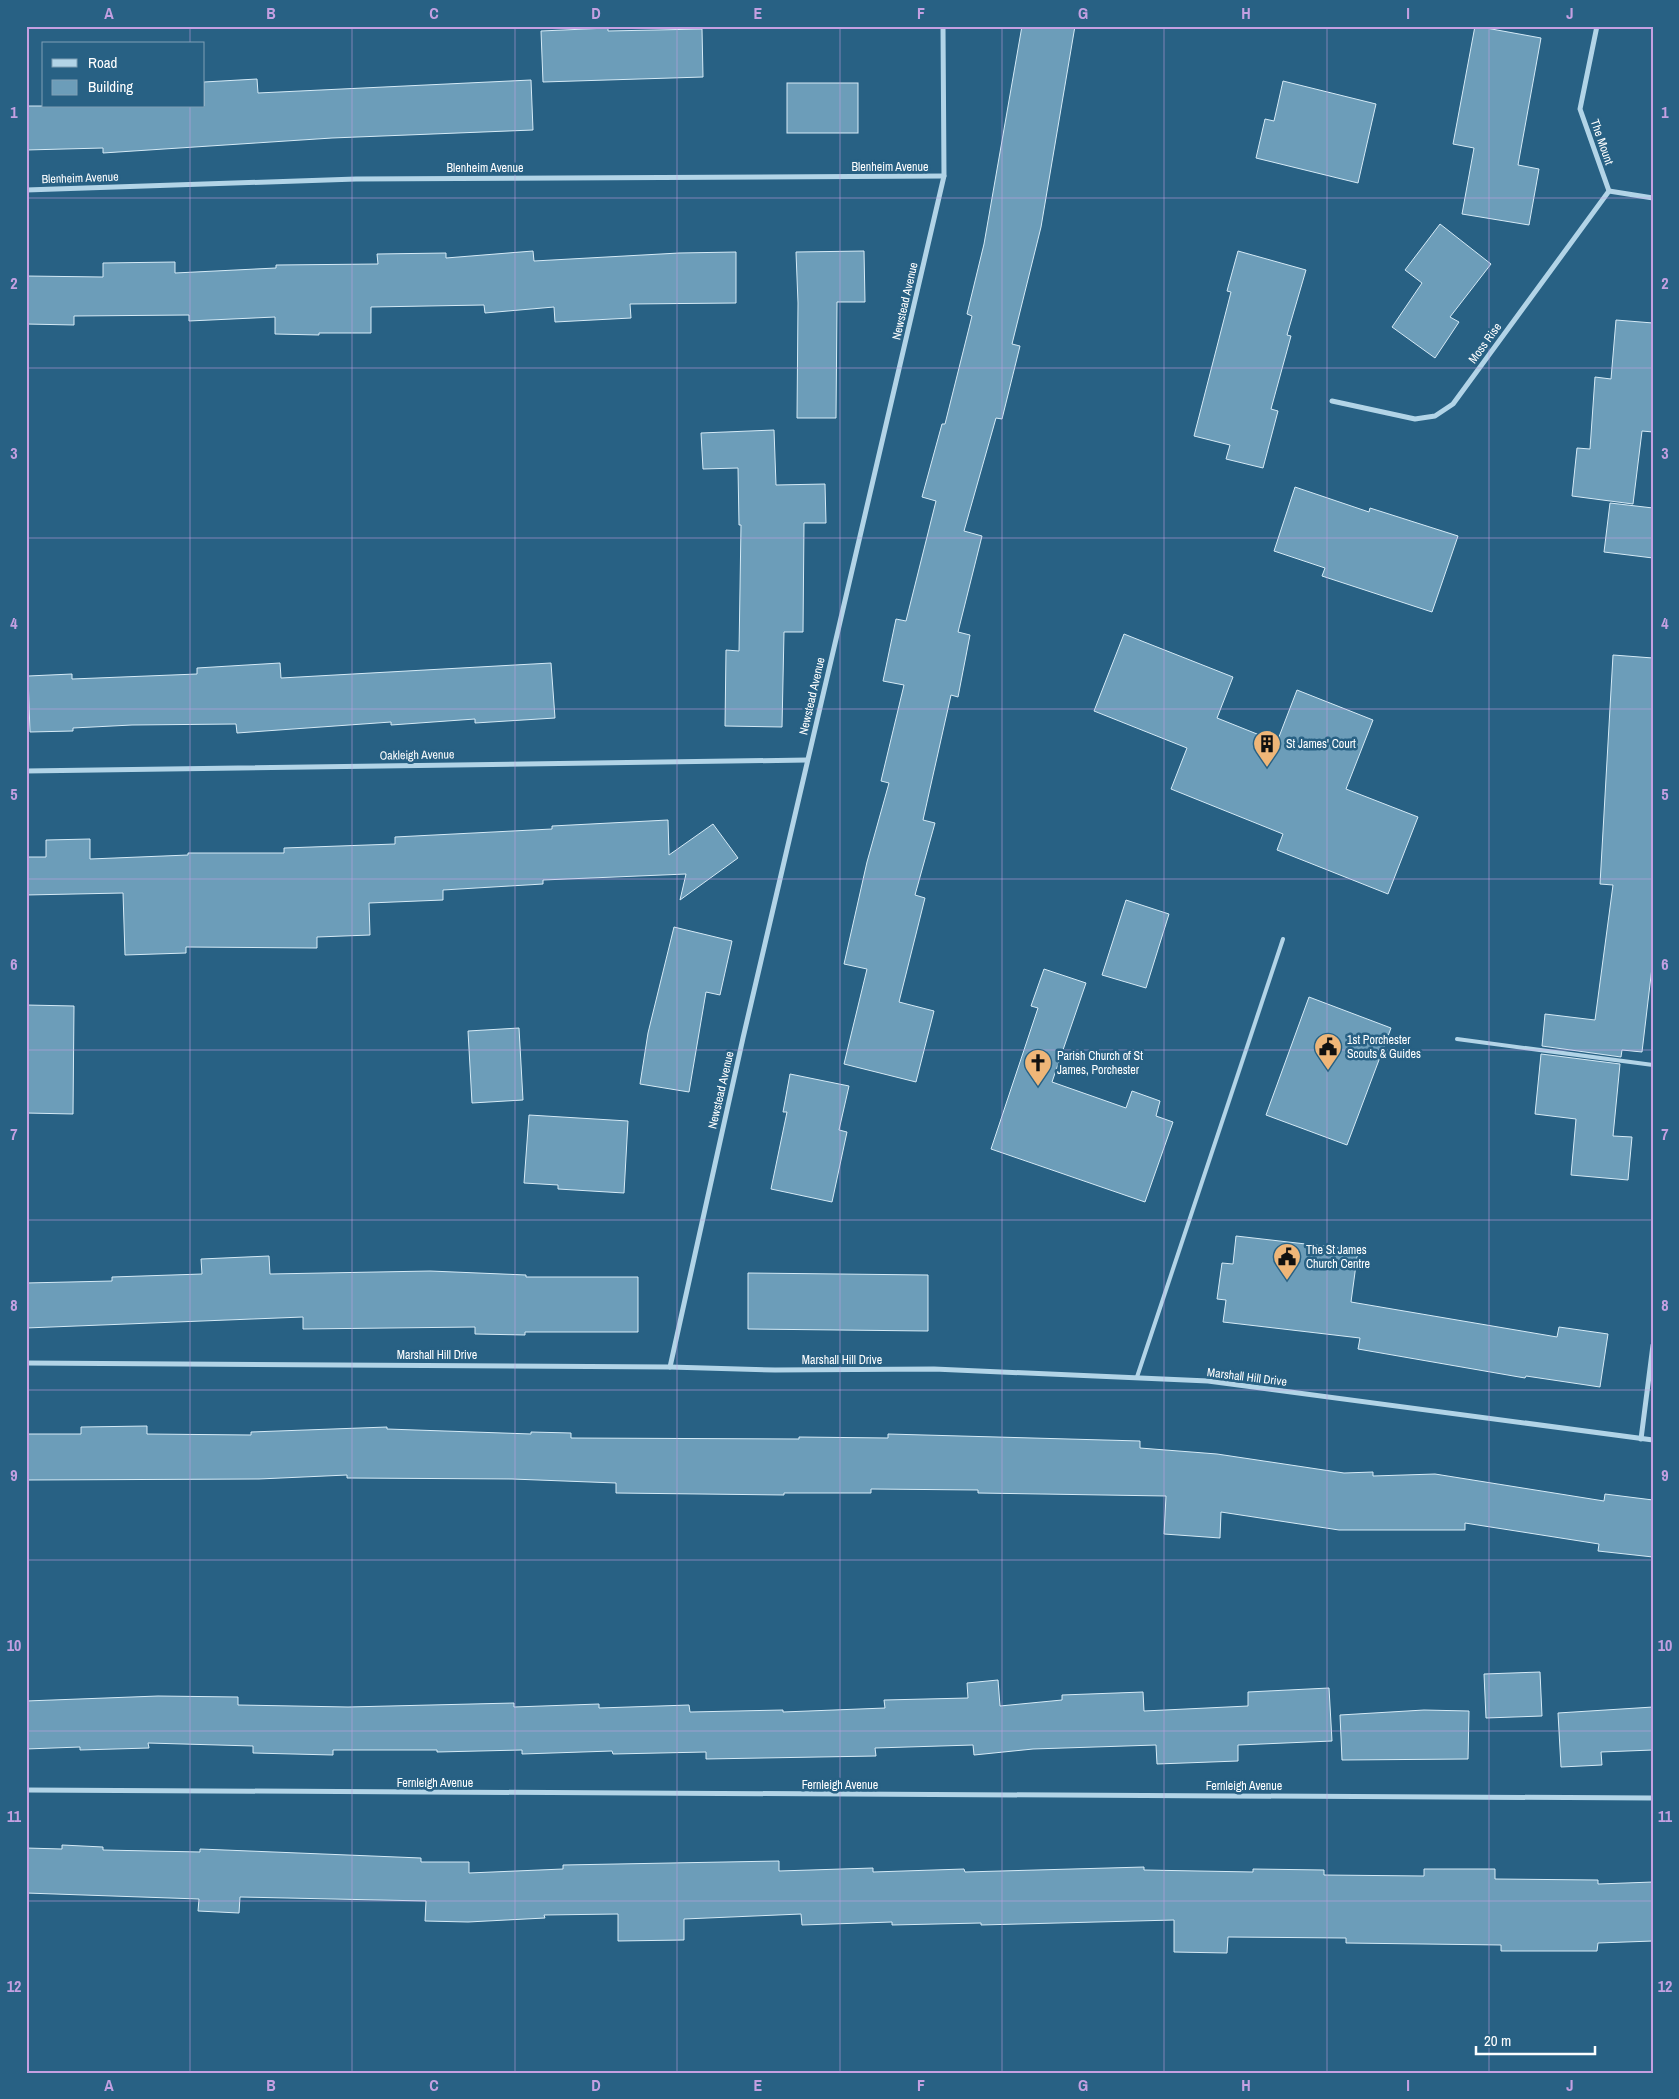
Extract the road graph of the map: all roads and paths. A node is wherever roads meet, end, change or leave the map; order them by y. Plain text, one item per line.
1 (943, 26) edge
2 (1597, 26) edge
3 (944, 176) junction
4 (26, 190) edge
5 (1609, 191) junction
6 (1653, 198) edge
7 (1332, 401) dead end
8 (807, 760) junction
9 (26, 771) edge
10 (1283, 939) dead end
11 (1457, 1039) dead end
12 (1653, 1065) edge
13 (1653, 1345) edge
14 (26, 1363) edge
15 (670, 1367) junction
16 (1137, 1377) junction
17 (1641, 1439) junction
18 (1653, 1440) edge
19 (26, 1790) edge
20 (1653, 1798) edge

1 - 3 street, Newstead Avenue
2 - 5 street, The Mount
3 - 4 street, Blenheim Avenue
3 - 8 street, Newstead Avenue
5 - 6 street
5 - 7 street, Moss Rise
8 - 9 street, Oakleigh Avenue
8 - 15 street, Newstead Avenue
10 - 16 lane
11 - 12 lane
13 - 17 street
14 - 15 street, Marshall Hill Drive
15 - 16 street, Marshall Hill Drive
16 - 17 street, Marshall Hill Drive
17 - 18 street, Marshall Hill Drive
19 - 20 street, Fernleigh Avenue

